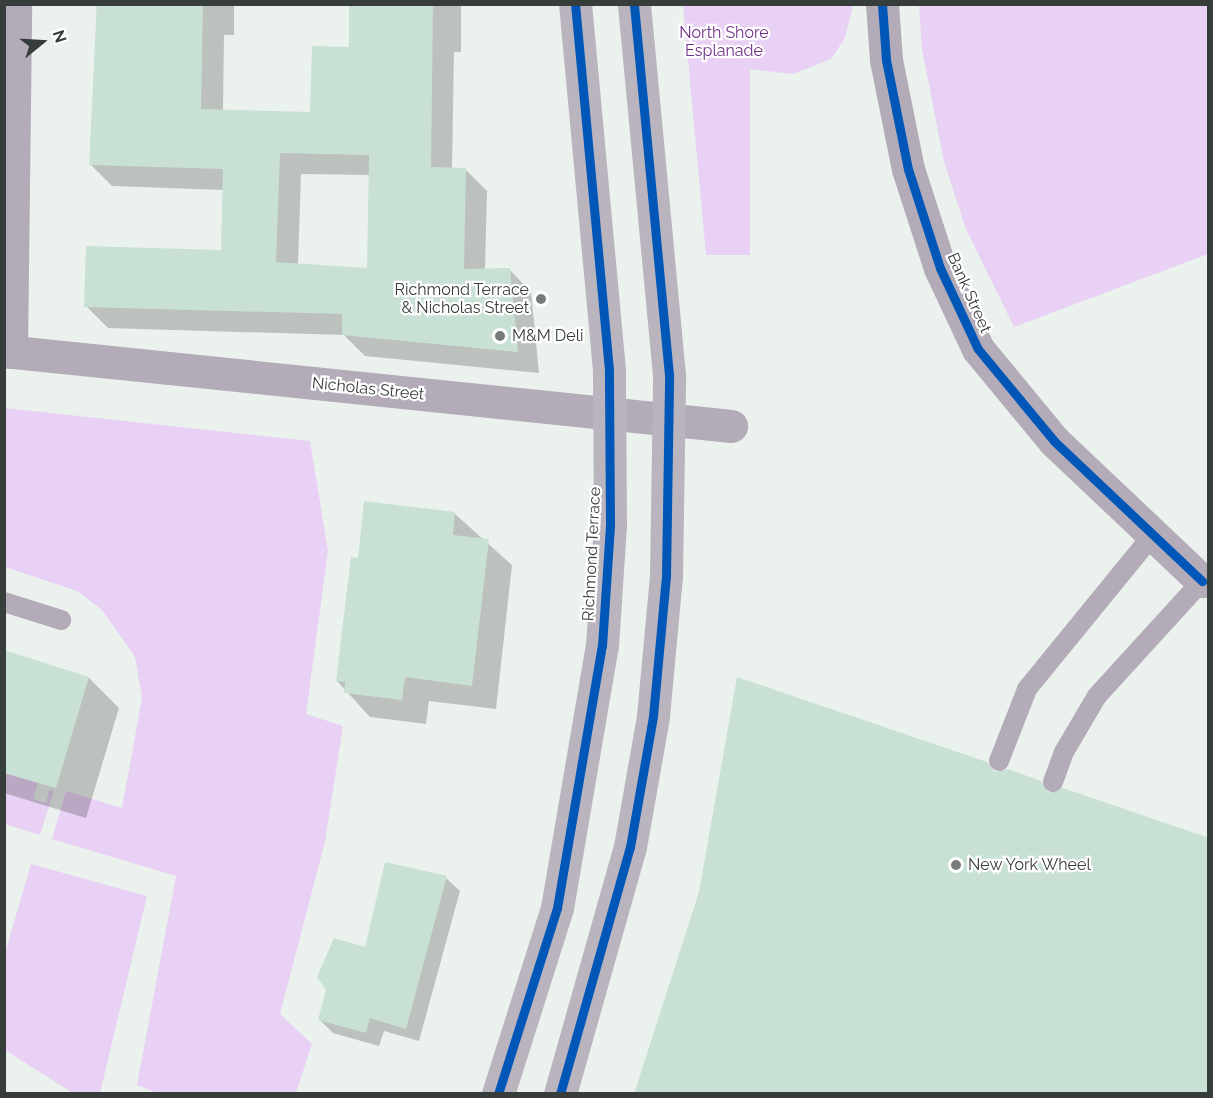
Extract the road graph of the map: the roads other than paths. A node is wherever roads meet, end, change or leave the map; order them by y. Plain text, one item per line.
1 (15, 4) edge
2 (575, 4) edge
3 (634, 4) edge
4 (882, 4) edge
5 (8, 352) edge
6 (610, 415) junction
7 (670, 420) junction
8 (731, 426) dead end
9 (1152, 536) junction
10 (1202, 581) joint
11 (4, 602) edge
12 (61, 620) dead end
13 (999, 761) dead end
14 (1053, 782) dead end
15 (498, 1094) edge
16 (560, 1094) edge

1 - 5 street
2 - 6 main road, Richmond Terrace
3 - 7 main road
4 - 9 street, Bank Street
5 - 6 street, Nicholas Street
6 - 7 street, Nicholas Street
6 - 15 main road, Richmond Terrace
7 - 8 street, Nicholas Street
7 - 16 main road
9 - 10 street, Bank Street
9 - 13 lane
10 - 14 lane
11 - 12 lane

